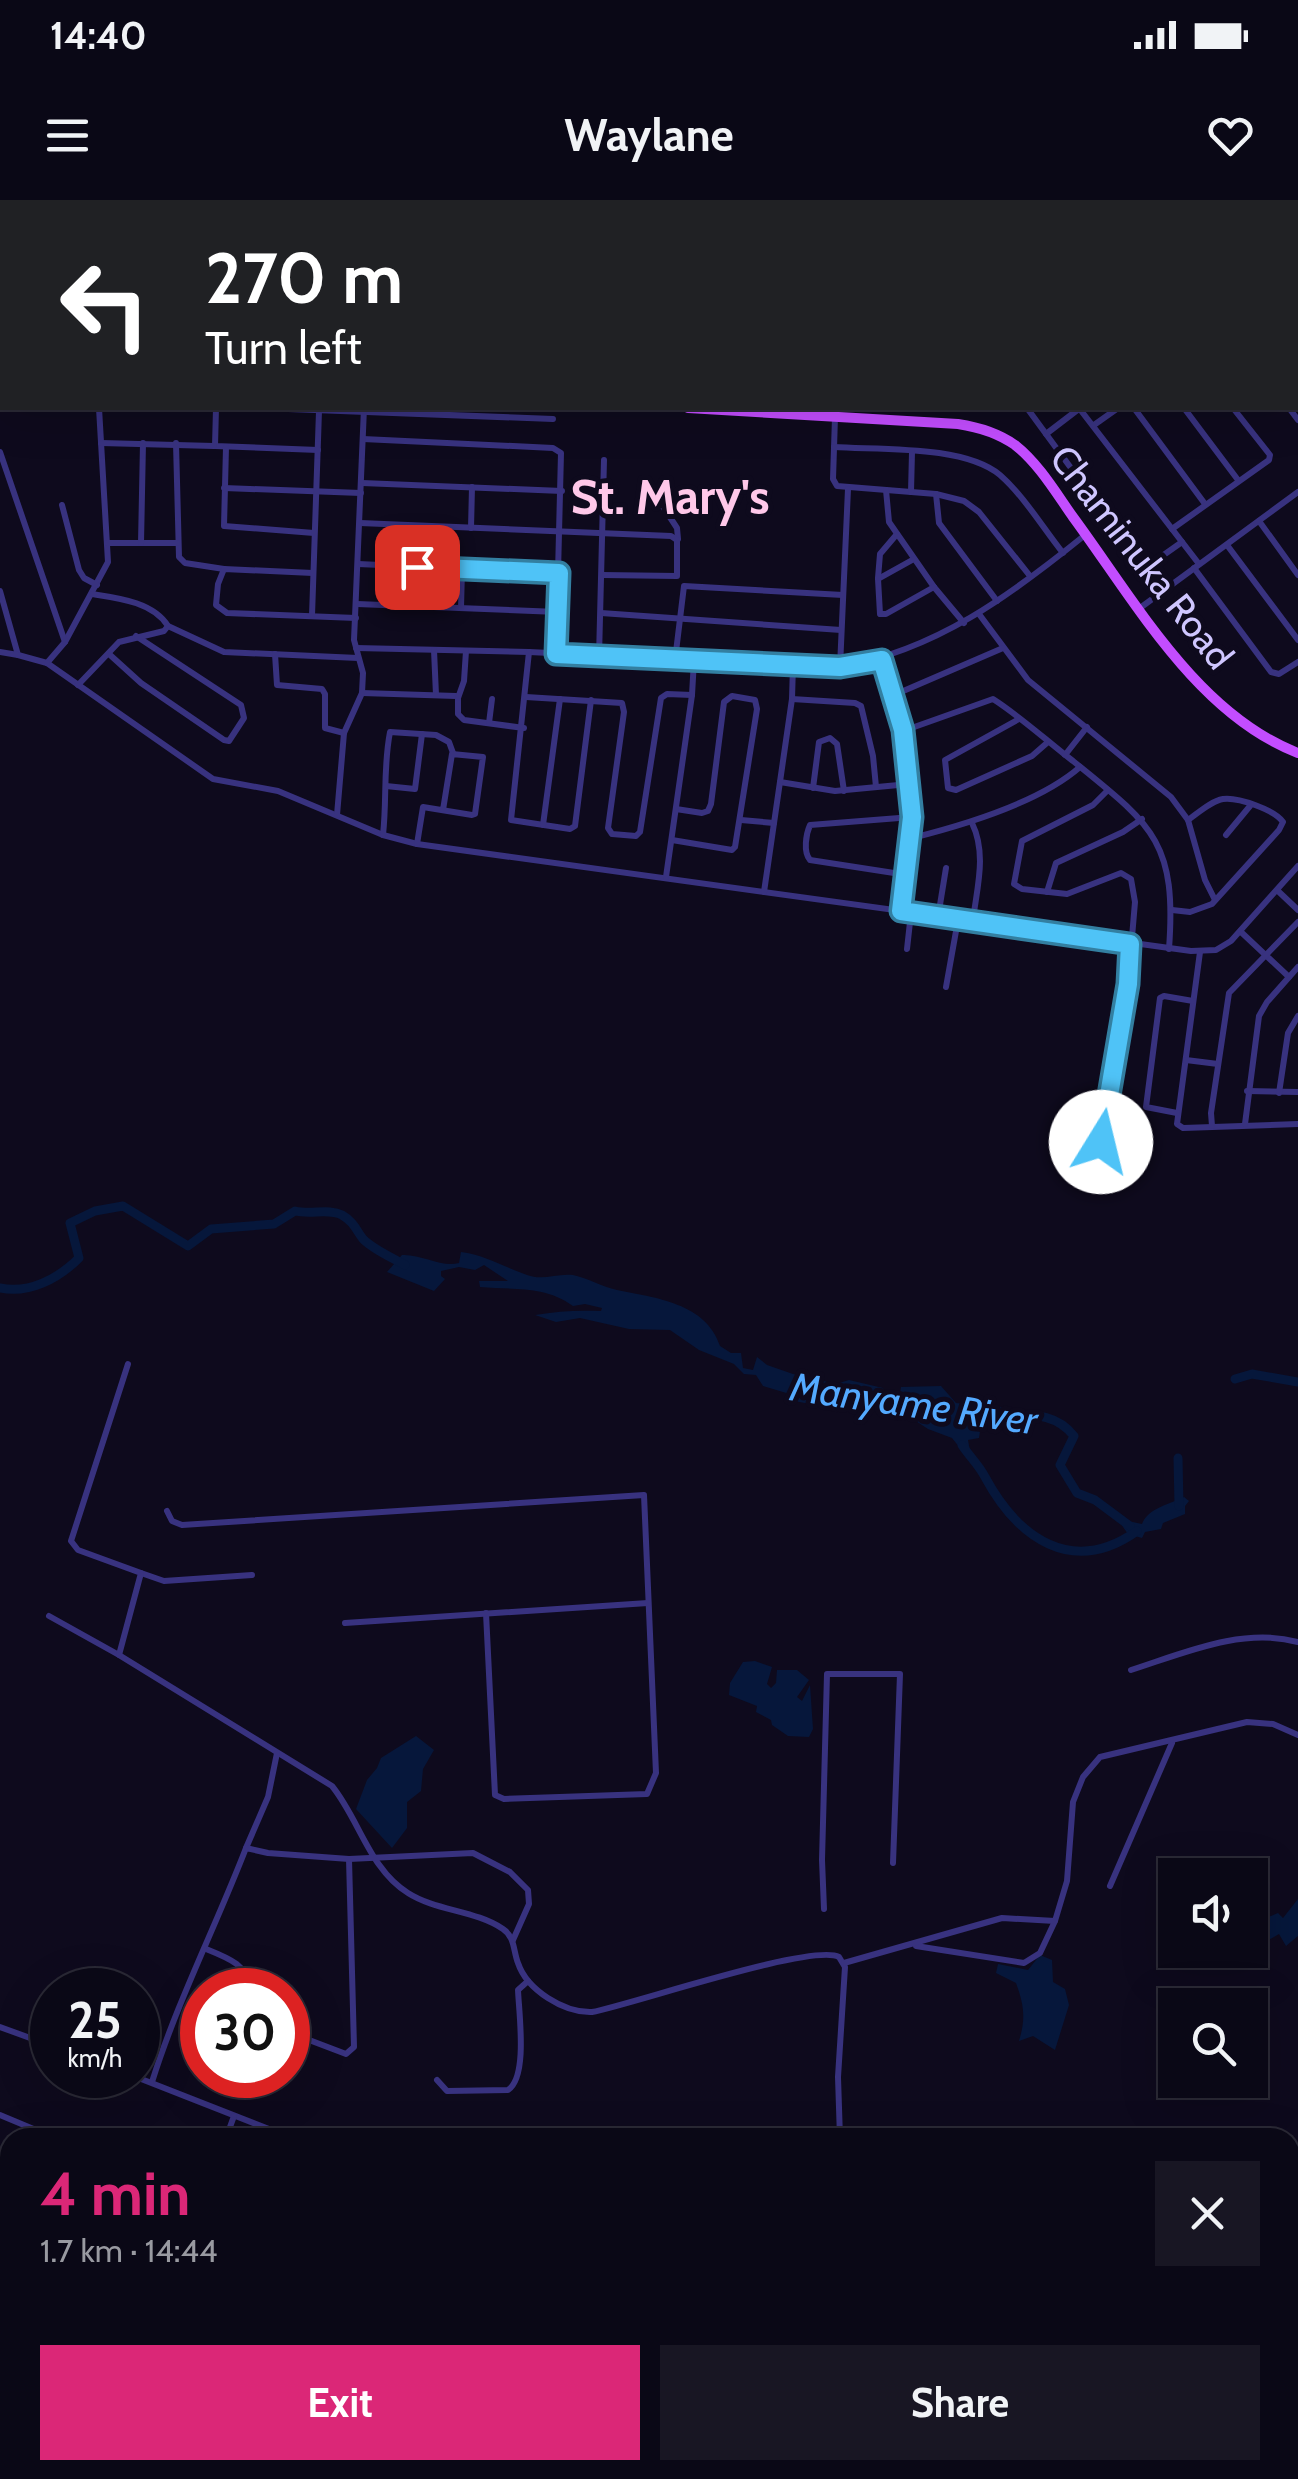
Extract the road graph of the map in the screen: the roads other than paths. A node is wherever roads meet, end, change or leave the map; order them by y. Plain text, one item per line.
1 (377, 200) edge
2 (388, 200) edge
3 (99, 410) edge
4 (216, 410) edge
5 (300, 410) edge
6 (364, 410) edge
7 (724, 410) edge
8 (1029, 410) edge
9 (1077, 410) edge
10 (1082, 410) edge
11 (1115, 410) edge
12 (1135, 410) edge
13 (1186, 410) edge
14 (1236, 410) edge
15 (319, 411) junction
16 (834, 416) junction
17 (553, 419) dead end
18 (1094, 426) junction
19 (1046, 434) junction
20 (363, 439) junction
21 (101, 443) junction
22 (143, 443) junction
23 (176, 443) junction
24 (215, 446) junction
25 (226, 447) junction
26 (834, 447) junction
27 (318, 450) junction
28 (0, 452) edge
29 (912, 452) junction
30 (604, 460) dead end
31 (1238, 480) junction
32 (362, 482) junction
33 (472, 487) junction
34 (224, 488) junction
35 (848, 489) junction
36 (562, 490) junction
37 (886, 490) junction
38 (317, 492) junction
39 (912, 492) junction
40 (361, 493) junction
41 (936, 494) junction
42 (1295, 494) edge
43 (656, 496) dead end
44 (1205, 504) junction
45 (1298, 504) edge
46 (62, 505) dead end
47 (1259, 521) junction
48 (360, 523) junction
49 (471, 528) junction
50 (1172, 529) junction
51 (561, 532) junction
52 (314, 533) junction
53 (602, 534) junction
54 (897, 534) junction
55 (1086, 534) junction
56 (678, 540) junction
57 (177, 542) junction
58 (1182, 542) junction
59 (107, 543) junction
60 (141, 543) junction
61 (1228, 545) junction
62 (1063, 553) junction
63 (914, 558) junction
64 (358, 564) junction
65 (1196, 566) junction
66 (417, 567) junction
67 (462, 569) junction
68 (224, 570) junction
69 (313, 573) junction
70 (559, 573) junction
71 (1298, 573) edge
72 (602, 575) junction
73 (1030, 576) junction
74 (878, 579) junction
75 (97, 585) junction
76 (934, 586) junction
77 (0, 591) edge
78 (92, 594) junction
79 (843, 594) junction
80 (997, 601) junction
81 (357, 604) junction
82 (414, 606) junction
83 (461, 608) junction
84 (1140, 608) junction
85 (558, 612) junction
86 (600, 613) junction
87 (979, 614) junction
88 (312, 616) junction
89 (356, 618) junction
90 (678, 620) junction
91 (964, 623) junction
92 (168, 626) junction
93 (841, 630) junction
94 (136, 636) junction
95 (1298, 640) edge
96 (65, 642) junction
97 (356, 648) junction
98 (1004, 648) junction
99 (434, 650) junction
100 (466, 650) junction
101 (0, 652) edge
102 (530, 652) junction
103 (18, 654) junction
104 (109, 654) junction
105 (275, 654) junction
106 (556, 654) junction
107 (599, 657) junction
108 (358, 658) junction
109 (675, 660) junction
110 (694, 660) junction
111 (882, 660) junction
112 (1298, 662) edge
113 (47, 663) junction
114 (793, 664) junction
115 (840, 667) junction
116 (78, 685) junction
117 (362, 693) junction
118 (692, 694) junction
119 (436, 695) junction
120 (894, 695) junction
121 (526, 697) junction
122 (458, 698) junction
123 (492, 699) dead end
124 (560, 699) junction
125 (792, 699) junction
126 (591, 700) junction
127 (1019, 718) junction
128 (489, 723) junction
129 (1087, 727) junction
130 (524, 728) junction
131 (903, 730) junction
132 (344, 733) junction
133 (422, 734) junction
134 (1048, 742) junction
135 (454, 753) junction
136 (1298, 753) edge
137 (1065, 755) junction
138 (1080, 767) junction
139 (780, 782) junction
140 (909, 784) junction
141 (386, 786) junction
142 (876, 787) junction
143 (813, 788) junction
144 (1108, 790) junction
145 (844, 791) junction
146 (1250, 806) junction
147 (676, 809) junction
148 (443, 810) junction
149 (337, 816) junction
150 (912, 817) junction
151 (1142, 819) junction
152 (741, 820) junction
153 (1188, 820) junction
154 (972, 822) junction
155 (774, 823) junction
156 (543, 825) junction
157 (383, 835) junction
158 (1226, 835) dead end
159 (912, 838) junction
160 (672, 840) junction
161 (417, 844) junction
162 (1298, 866) edge
163 (946, 868) dead end
164 (906, 874) junction
165 (666, 877) junction
166 (1278, 890) junction
167 (764, 892) junction
168 (1046, 892) junction
169 (1215, 900) junction
170 (1172, 910) junction
171 (1298, 910) edge
172 (901, 911) junction
173 (912, 913) junction
174 (938, 917) junction
175 (958, 920) junction
176 (973, 920) junction
177 (1298, 922) edge
178 (1241, 932) junction
179 (1130, 944) junction
180 (907, 948) dead end
181 (1169, 949) junction
182 (1200, 952) junction
183 (1265, 954) junction
184 (1298, 967) edge
185 (1289, 977) junction
186 (946, 987) dead end
187 (1193, 1001) junction
188 (1298, 1016) edge
189 (1186, 1060) junction
190 (1218, 1064) junction
191 (1247, 1092) junction
192 (1298, 1092) edge
193 (1279, 1093) junction
194 (1177, 1113) junction
195 (1244, 1124) junction
196 (1298, 1124) edge
197 (1212, 1126) junction
198 (1101, 1142) dead end
199 (128, 1364) dead end
200 (167, 1511) dead end
201 (141, 1573) junction
202 (252, 1575) dead end
203 (648, 1603) junction
204 (486, 1613) junction
205 (49, 1616) dead end
206 (345, 1623) dead end
207 (1298, 1642) edge
208 (119, 1655) junction
209 (1131, 1670) dead end
210 (1298, 1735) edge
211 (1173, 1742) junction
212 (277, 1753) junction
213 (246, 1848) junction
214 (375, 1858) junction
215 (349, 1859) junction
216 (892, 1863) dead end
217 (1110, 1886) dead end
218 (824, 1909) dead end
219 (1056, 1922) junction
220 (513, 1940) junction
221 (912, 1946) junction
222 (206, 1950) junction
223 (844, 1964) junction
224 (241, 1968) edge
225 (528, 1981) junction
226 (0, 2027) edge
227 (30, 2038) edge
228 (310, 2040) edge
229 (160, 2056) edge
230 (437, 2080) dead end
231 (160, 2085) edge
232 (0, 2115) edge
233 (234, 2116) junction
234 (31, 2128) edge
235 (230, 2128) edge
236 (266, 2128) edge
237 (840, 2128) edge

1 - 2 street
3 - 21 street
4 - 24 street
5 - 15 street
6 - 15 street
6 - 17 street
6 - 20 street
7 - 16 main road, Chaminuka Road
8 - 19 street
9 - 19 street
10 - 18 street
11 - 18 street
12 - 44 street
13 - 31 street
14 - 31 street
15 - 27 street
16 - 26 street
16 - 55 main road, Chaminuka Road
18 - 50 street
19 - 58 street
20 - 32 street
20 - 36 street
21 - 22 street
21 - 59 street
22 - 23 street
22 - 60 street
23 - 24 street
23 - 57 street
24 - 25 street
25 - 27 street
25 - 34 street
26 - 29 street
26 - 35 street
27 - 38 street
28 - 96 street
29 - 39 street
29 - 62 street
30 - 53 street
31 - 44 street
32 - 33 street
32 - 40 street
33 - 36 street
33 - 49 street
34 - 38 street
34 - 52 street
35 - 37 street
35 - 79 street
36 - 51 street
37 - 39 street
37 - 54 street
38 - 40 street
38 - 52 street
39 - 41 street
40 - 48 street
41 - 73 street
41 - 80 street
42 - 45 street
42 - 47 street
43 - 56 street
44 - 50 street
46 - 75 street
47 - 61 street
47 - 71 street
48 - 49 street
48 - 64 street
49 - 51 street
50 - 58 street
51 - 53 street
51 - 70 street
52 - 69 street
53 - 56 street
53 - 72 street
54 - 63 street
54 - 74 street
55 - 62 street
55 - 84 main road, Chaminuka Road
56 - 72 street
57 - 60 street
57 - 68 street
58 - 65 street
59 - 60 street
59 - 75 street
61 - 65 street
61 - 95 street
62 - 73 street
63 - 74 street
63 - 76 street
64 - 66 street
64 - 81 street
65 - 84 street
65 - 112 street
66 - 67 street
66 - 82 street
67 - 70 street
67 - 83 street
68 - 69 street
68 - 88 street
69 - 88 street
70 - 85 street
72 - 86 street
73 - 80 street
74 - 76 street
75 - 78 street
76 - 91 street
77 - 103 street
78 - 92 street
78 - 96 street
79 - 90 street
79 - 93 street
80 - 87 street
81 - 82 street
81 - 89 street
82 - 83 street
83 - 85 street
84 - 136 main road, Chaminuka Road
85 - 106 street
86 - 90 street
86 - 107 street
87 - 91 street
87 - 98 street
88 - 89 street
89 - 97 street
90 - 93 street
90 - 109 street
91 - 111 street
92 - 94 street
92 - 105 street
93 - 115 street
94 - 104 street
94 - 104 street
96 - 113 street
97 - 99 street
97 - 108 street
98 - 120 street
98 - 129 street
99 - 100 street
99 - 119 street
100 - 102 street
100 - 122 street
101 - 103 street
102 - 106 street
102 - 121 street
103 - 113 street
104 - 116 street
105 - 108 street
105 - 132 street
106 - 107 street
107 - 109 street
108 - 117 street
109 - 110 street
110 - 114 street
110 - 118 street
111 - 115 street
111 - 120 street
113 - 116 street
114 - 115 street
114 - 125 street
116 - 149 street
117 - 119 street
117 - 132 street
118 - 126 street
118 - 147 street
119 - 122 street
120 - 131 street
121 - 124 street
121 - 130 street
122 - 128 street
123 - 128 street
124 - 126 street
124 - 156 street
125 - 139 street
125 - 142 street
126 - 156 street
127 - 131 street
127 - 134 street
127 - 134 street
128 - 130 street
129 - 137 street
129 - 153 street
130 - 156 street
131 - 140 street
132 - 149 street
133 - 135 street
133 - 141 street
133 - 141 street
134 - 137 street
135 - 148 street
135 - 148 street
137 - 138 street
138 - 144 street
138 - 154 street
139 - 143 street
139 - 155 street
140 - 142 street
140 - 150 street
141 - 157 street
142 - 145 street
143 - 145 street
143 - 145 street
144 - 151 street
144 - 168 street
146 - 153 street
146 - 158 street
146 - 169 street
147 - 152 street
147 - 160 street
148 - 161 street
149 - 157 street
150 - 159 street
150 - 164 street
151 - 168 street
151 - 170 street
152 - 155 street
152 - 160 street
153 - 169 street
154 - 159 street
154 - 176 street
155 - 167 street
157 - 161 street
159 - 164 street
160 - 165 street
161 - 165 street
162 - 166 street
163 - 174 street
164 - 172 street
165 - 167 street
166 - 171 street
166 - 178 street
167 - 172 street
168 - 179 street
169 - 170 street
170 - 181 street
172 - 173 street
173 - 174 street
173 - 180 street
174 - 175 street
175 - 176 street
175 - 186 street
176 - 179 street
177 - 183 street
178 - 182 street
178 - 183 street
179 - 181 street
179 - 198 street
181 - 182 street
182 - 187 street
183 - 185 street
183 - 190 street
184 - 185 street
185 - 191 street
187 - 189 street
187 - 194 street
188 - 193 street
189 - 190 street
189 - 194 street
190 - 197 street
191 - 193 street
191 - 195 street
192 - 193 street
194 - 197 street
195 - 196 street
195 - 197 street
199 - 201 street
200 - 203 street
201 - 202 street
201 - 208 street
203 - 204 street
203 - 204 street
204 - 206 street
205 - 208 street
207 - 209 street
208 - 212 street
210 - 211 street
211 - 217 street
211 - 219 street
212 - 213 street
212 - 214 street
213 - 215 street
213 - 222 street
214 - 215 street
214 - 220 street
214 - 220 street
215 - 228 street
216 - 218 street
219 - 221 street
219 - 221 street
220 - 225 street
221 - 223 street
222 - 224 street
222 - 229 street
223 - 225 street
223 - 237 street
225 - 230 street
226 - 227 street
231 - 233 street
232 - 234 street
233 - 235 street
233 - 236 street

